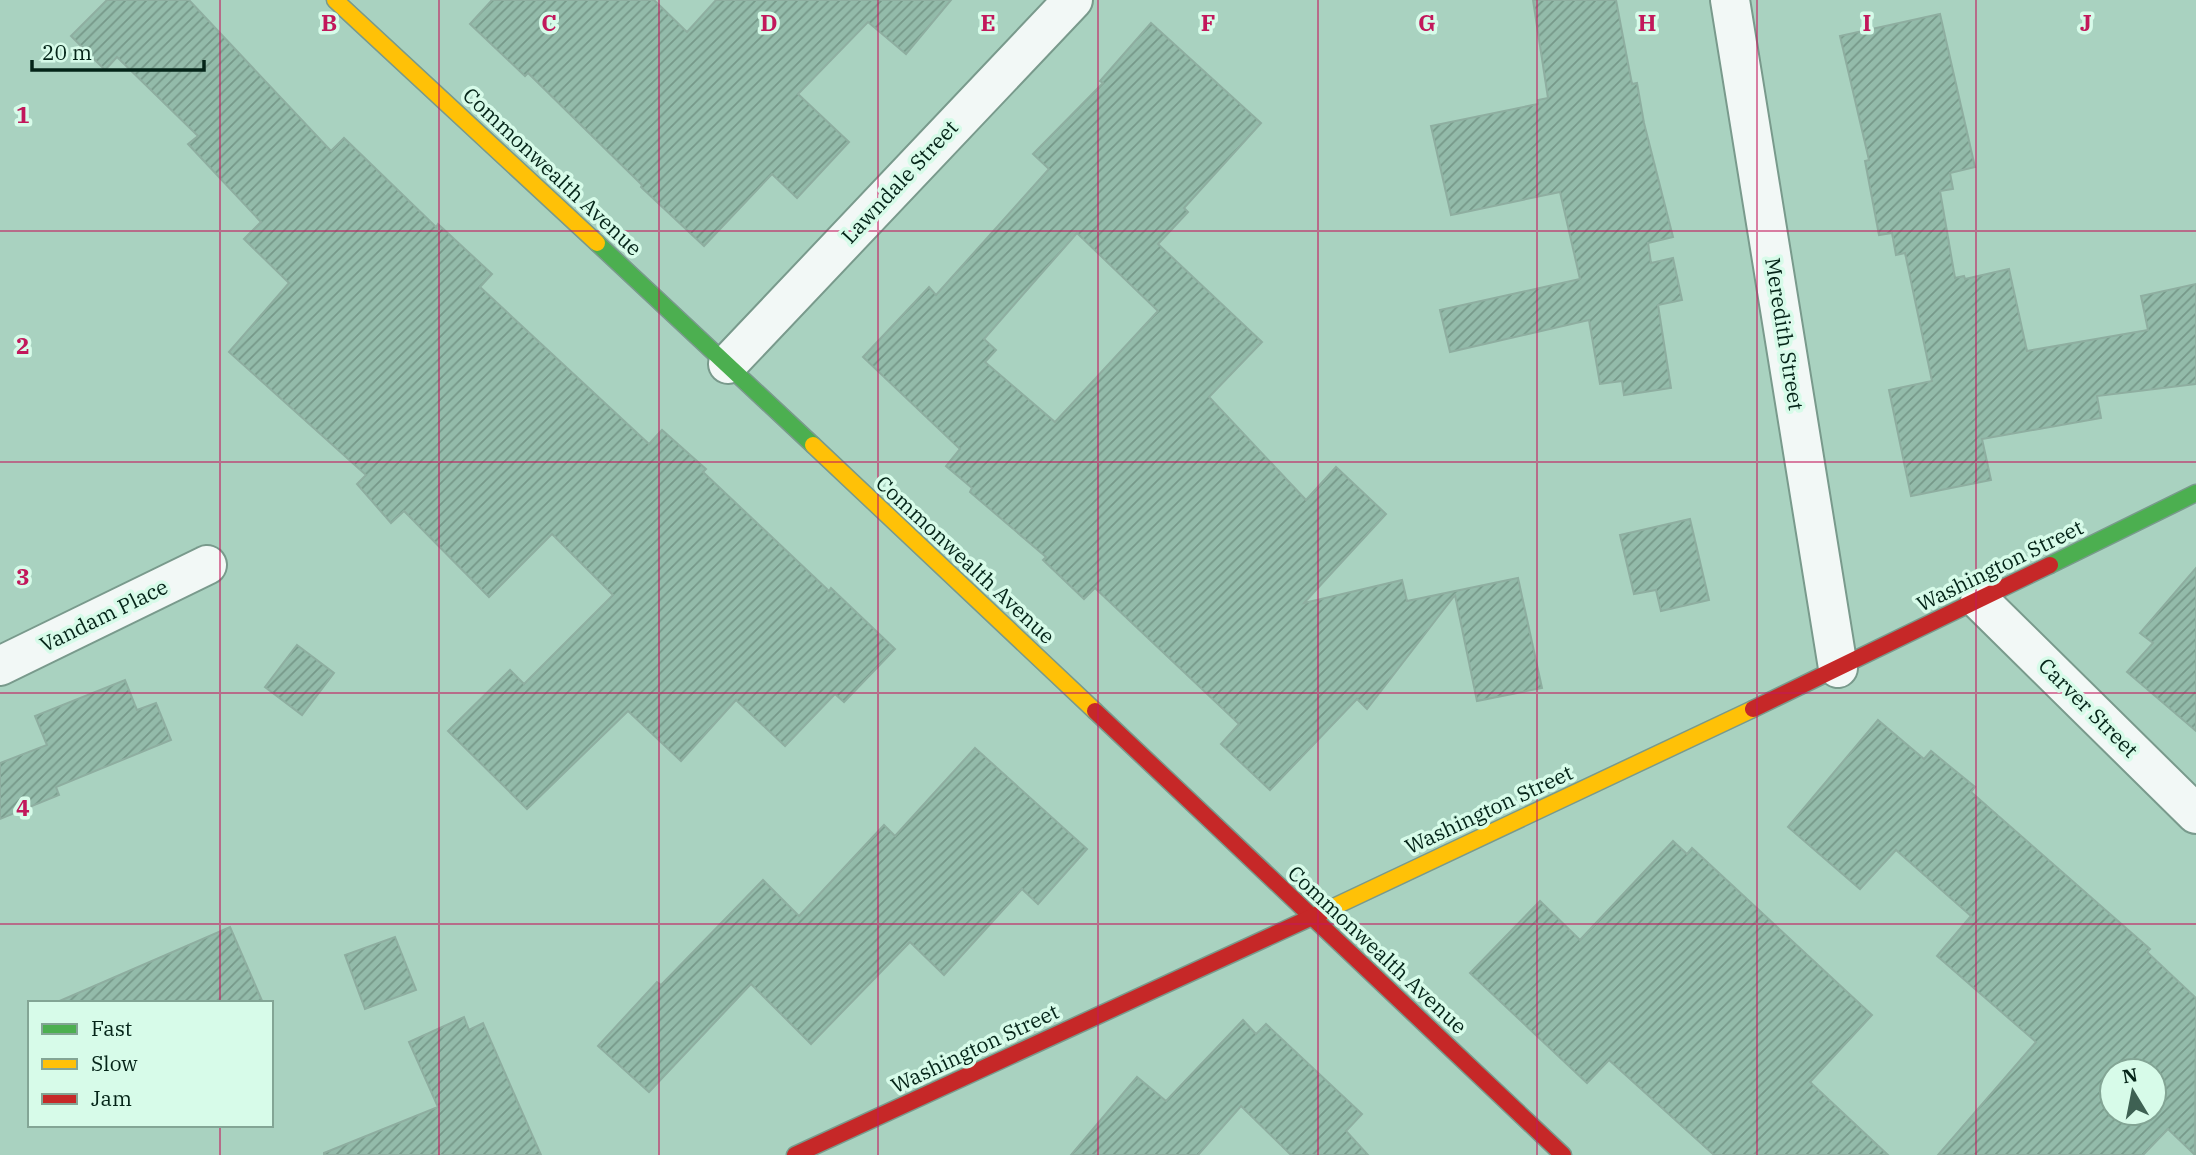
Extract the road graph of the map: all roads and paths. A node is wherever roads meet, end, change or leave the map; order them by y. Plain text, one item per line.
1 (335, 0) edge
2 (1073, 0) edge
3 (1730, 0) edge
4 (728, 364) junction
5 (2196, 493) edge
6 (207, 565) dead end
7 (1980, 601) junction
8 (0, 666) edge
9 (1838, 668) junction
10 (2196, 814) edge
11 (1312, 918) junction
12 (795, 1155) edge
13 (1563, 1155) edge

1 - 4 street, Commonwealth Avenue
2 - 4 street, Lawndale Street
3 - 9 street, Meredith Street
4 - 11 street, Commonwealth Avenue
5 - 7 street, Washington Street
6 - 8 street, Vandam Place
7 - 9 street, Washington Street
7 - 10 street, Carver Street
9 - 11 street, Washington Street
11 - 12 street, Washington Street
11 - 13 street, Commonwealth Avenue

